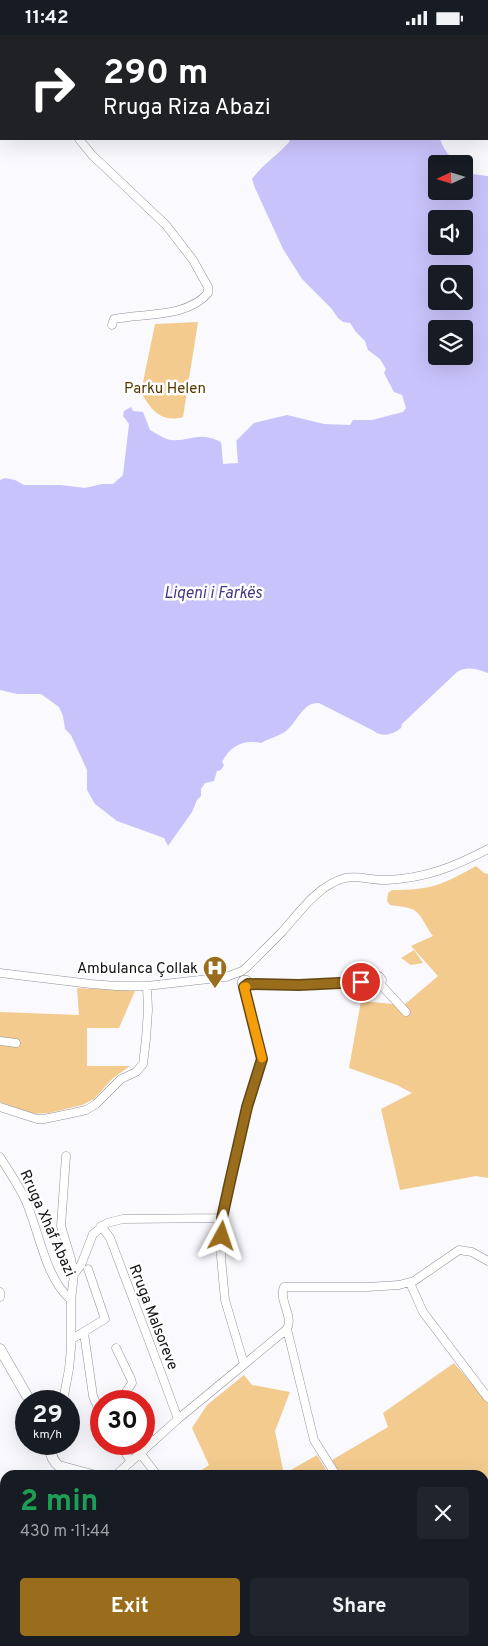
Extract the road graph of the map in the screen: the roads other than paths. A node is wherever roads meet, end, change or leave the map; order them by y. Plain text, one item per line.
1 (80, 140) edge
2 (112, 325) dead end
3 (488, 849) edge
4 (0, 973) edge
5 (237, 973) junction
6 (245, 984) junction
7 (147, 986) junction
8 (406, 1012) dead end
9 (0, 1041) edge
10 (16, 1043) dead end
11 (0, 1107) edge
12 (66, 1156) dead end
13 (0, 1157) edge
14 (222, 1218) junction
15 (101, 1226) junction
16 (488, 1261) edge
17 (88, 1269) dead end
18 (74, 1274) junction
19 (410, 1283) junction
20 (0, 1292) edge
21 (0, 1297) edge
22 (71, 1300) junction
23 (287, 1329) junction
24 (84, 1333) junction
25 (72, 1339) junction
26 (116, 1348) dead end
27 (0, 1349) edge
28 (244, 1364) junction
29 (24, 1390) edge
30 (65, 1390) edge
31 (92, 1390) edge
32 (127, 1390) edge
33 (488, 1398) edge
34 (178, 1419) junction
35 (155, 1440) edge
36 (52, 1455) edge
37 (127, 1455) edge
38 (138, 1455) edge
39 (142, 1455) edge
40 (131, 1462) junction
41 (72, 1470) edge
42 (122, 1470) edge
43 (153, 1470) edge
44 (333, 1470) edge

1 - 2 street
3 - 5 street
4 - 7 street
5 - 6 street
5 - 7 street
6 - 8 street
6 - 14 street
7 - 11 street
9 - 10 street
12 - 18 street
13 - 22 street, Rruga Xhaf Abazi
14 - 15 street
14 - 28 street
15 - 18 street
15 - 34 street, Rruga Malsoreve
16 - 19 street
17 - 24 street
18 - 22 street
19 - 23 street
19 - 33 street
20 - 21 street
22 - 25 street
23 - 28 street
23 - 44 street
24 - 25 street
24 - 31 street
25 - 30 street
26 - 32 street
27 - 29 main road
28 - 34 street
34 - 35 street
36 - 41 main road
37 - 40 street
38 - 40 street
39 - 43 street
40 - 42 street

